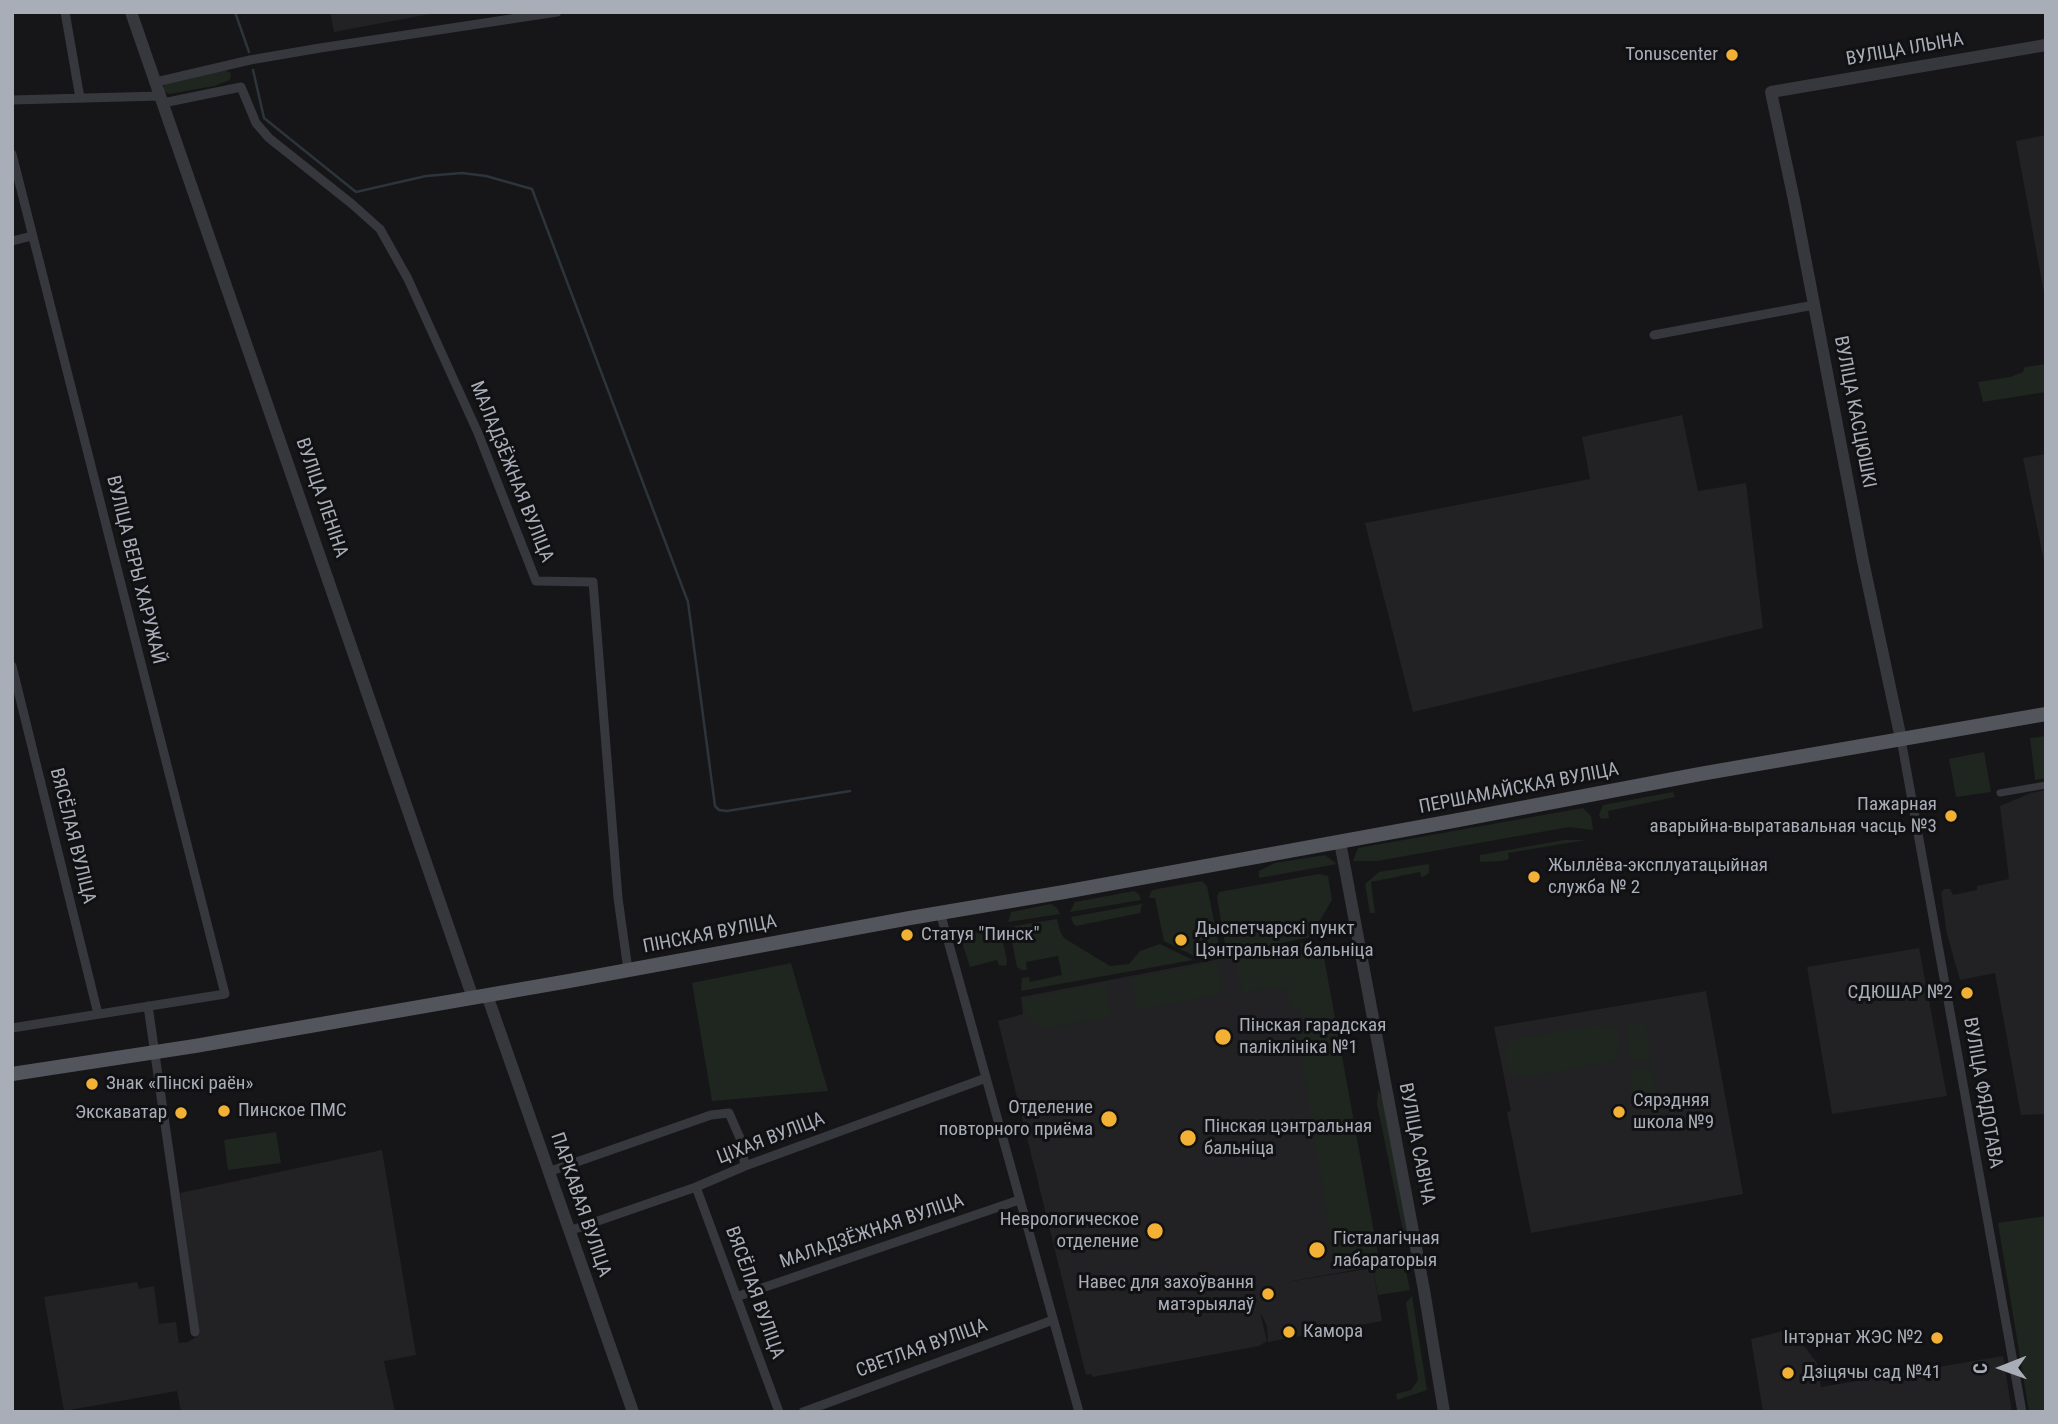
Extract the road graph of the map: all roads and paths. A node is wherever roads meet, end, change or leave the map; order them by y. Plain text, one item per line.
1 (65, 12) edge
2 (131, 12) edge
3 (556, 12) edge
4 (2046, 45) edge
5 (156, 82) junction
6 (1771, 92) joint
7 (80, 98) junction
8 (161, 99) junction
9 (12, 100) edge
10 (12, 154) edge
11 (32, 236) junction
12 (12, 241) edge
13 (1814, 305) junction
14 (1654, 335) dead end
15 (12, 666) edge
16 (2046, 713) edge
17 (1901, 739) junction
18 (2046, 785) edge
19 (2000, 793) dead end
20 (1340, 842) junction
21 (1000, 902) joint
22 (940, 912) junction
23 (628, 971) junction
24 (480, 996) junction
25 (148, 1006) junction
26 (493, 1011) joint
27 (98, 1014) junction
28 (12, 1028) edge
29 (155, 1052) junction
30 (12, 1074) edge
31 (986, 1078) junction
32 (745, 1166) junction
33 (548, 1172) junction
34 (695, 1187) junction
35 (1019, 1200) junction
36 (569, 1231) junction
37 (736, 1297) junction
38 (1053, 1320) junction
39 (195, 1332) dead end
40 (633, 1412) edge
41 (779, 1412) edge
42 (803, 1412) edge
43 (1079, 1412) edge
44 (1444, 1412) edge
45 (2022, 1412) edge

1 - 7 street
2 - 5 street, ВУЛІЦА ЛЕНІНА
3 - 5 street
4 - 6 street, ВУЛІЦА ІЛЬІНА
5 - 8 street, ВУЛІЦА ЛЕНІНА
6 - 13 street, ВУЛІЦА КАСЦЮШКІ
7 - 8 street
7 - 9 street
8 - 23 street, МАЛАДЗЁЖНАЯ ВУЛІЦА
8 - 24 street, ВУЛІЦА ЛЕНІНА
10 - 11 street, ВУЛІЦА ВЕРЫ ХАРУЖАЙ
11 - 12 street
11 - 25 street, ВУЛІЦА ВЕРЫ ХАРУЖАЙ
13 - 14 street
13 - 17 street, ВУЛІЦА КАСЦЮШКІ
15 - 27 street, ВЯСЁЛАЯ ВУЛІЦА
16 - 17 main road, ПЕРШАМАЙСКАЯ ВУЛІЦА
17 - 20 main road, ПЕРШАМАЙСКАЯ ВУЛІЦА
17 - 45 street, ВУЛІЦА ФЯДОТАВА
18 - 19 street
20 - 21 main road, ПЕРШАМАЙСКАЯ ВУЛІЦА
20 - 44 street, ВУЛІЦА САВІЧА
21 - 22 main road, ПІНСКАЯ ВУЛІЦА
22 - 23 main road, ПІНСКАЯ ВУЛІЦА
22 - 31 street
23 - 24 main road, ПІНСКАЯ ВУЛІЦА
24 - 26 street, ВУЛІЦА ЛЕНІНА
24 - 29 main road, ПІНСКАЯ ВУЛІЦА
25 - 27 street
25 - 29 street
26 - 33 street, ПАРКАВАЯ ВУЛІЦА
27 - 28 street
29 - 30 main road, ПІНСКАЯ ВУЛІЦА
29 - 39 street
31 - 32 street, ЦІХАЯ ВУЛІЦА
31 - 35 street
32 - 33 street
32 - 34 street, ЦІХАЯ ВУЛІЦА
33 - 36 street, ПАРКАВАЯ ВУЛІЦА
34 - 36 street, ЦІХАЯ ВУЛІЦА
34 - 37 street, ВЯСЁЛАЯ ВУЛІЦА
35 - 37 street, МАЛАДЗЁЖНАЯ ВУЛІЦА
35 - 38 street
36 - 40 street, ПАРКАВАЯ ВУЛІЦА
37 - 41 street, ВЯСЁЛАЯ ВУЛІЦА
38 - 42 street, СВЕТЛАЯ ВУЛІЦА
38 - 43 street

